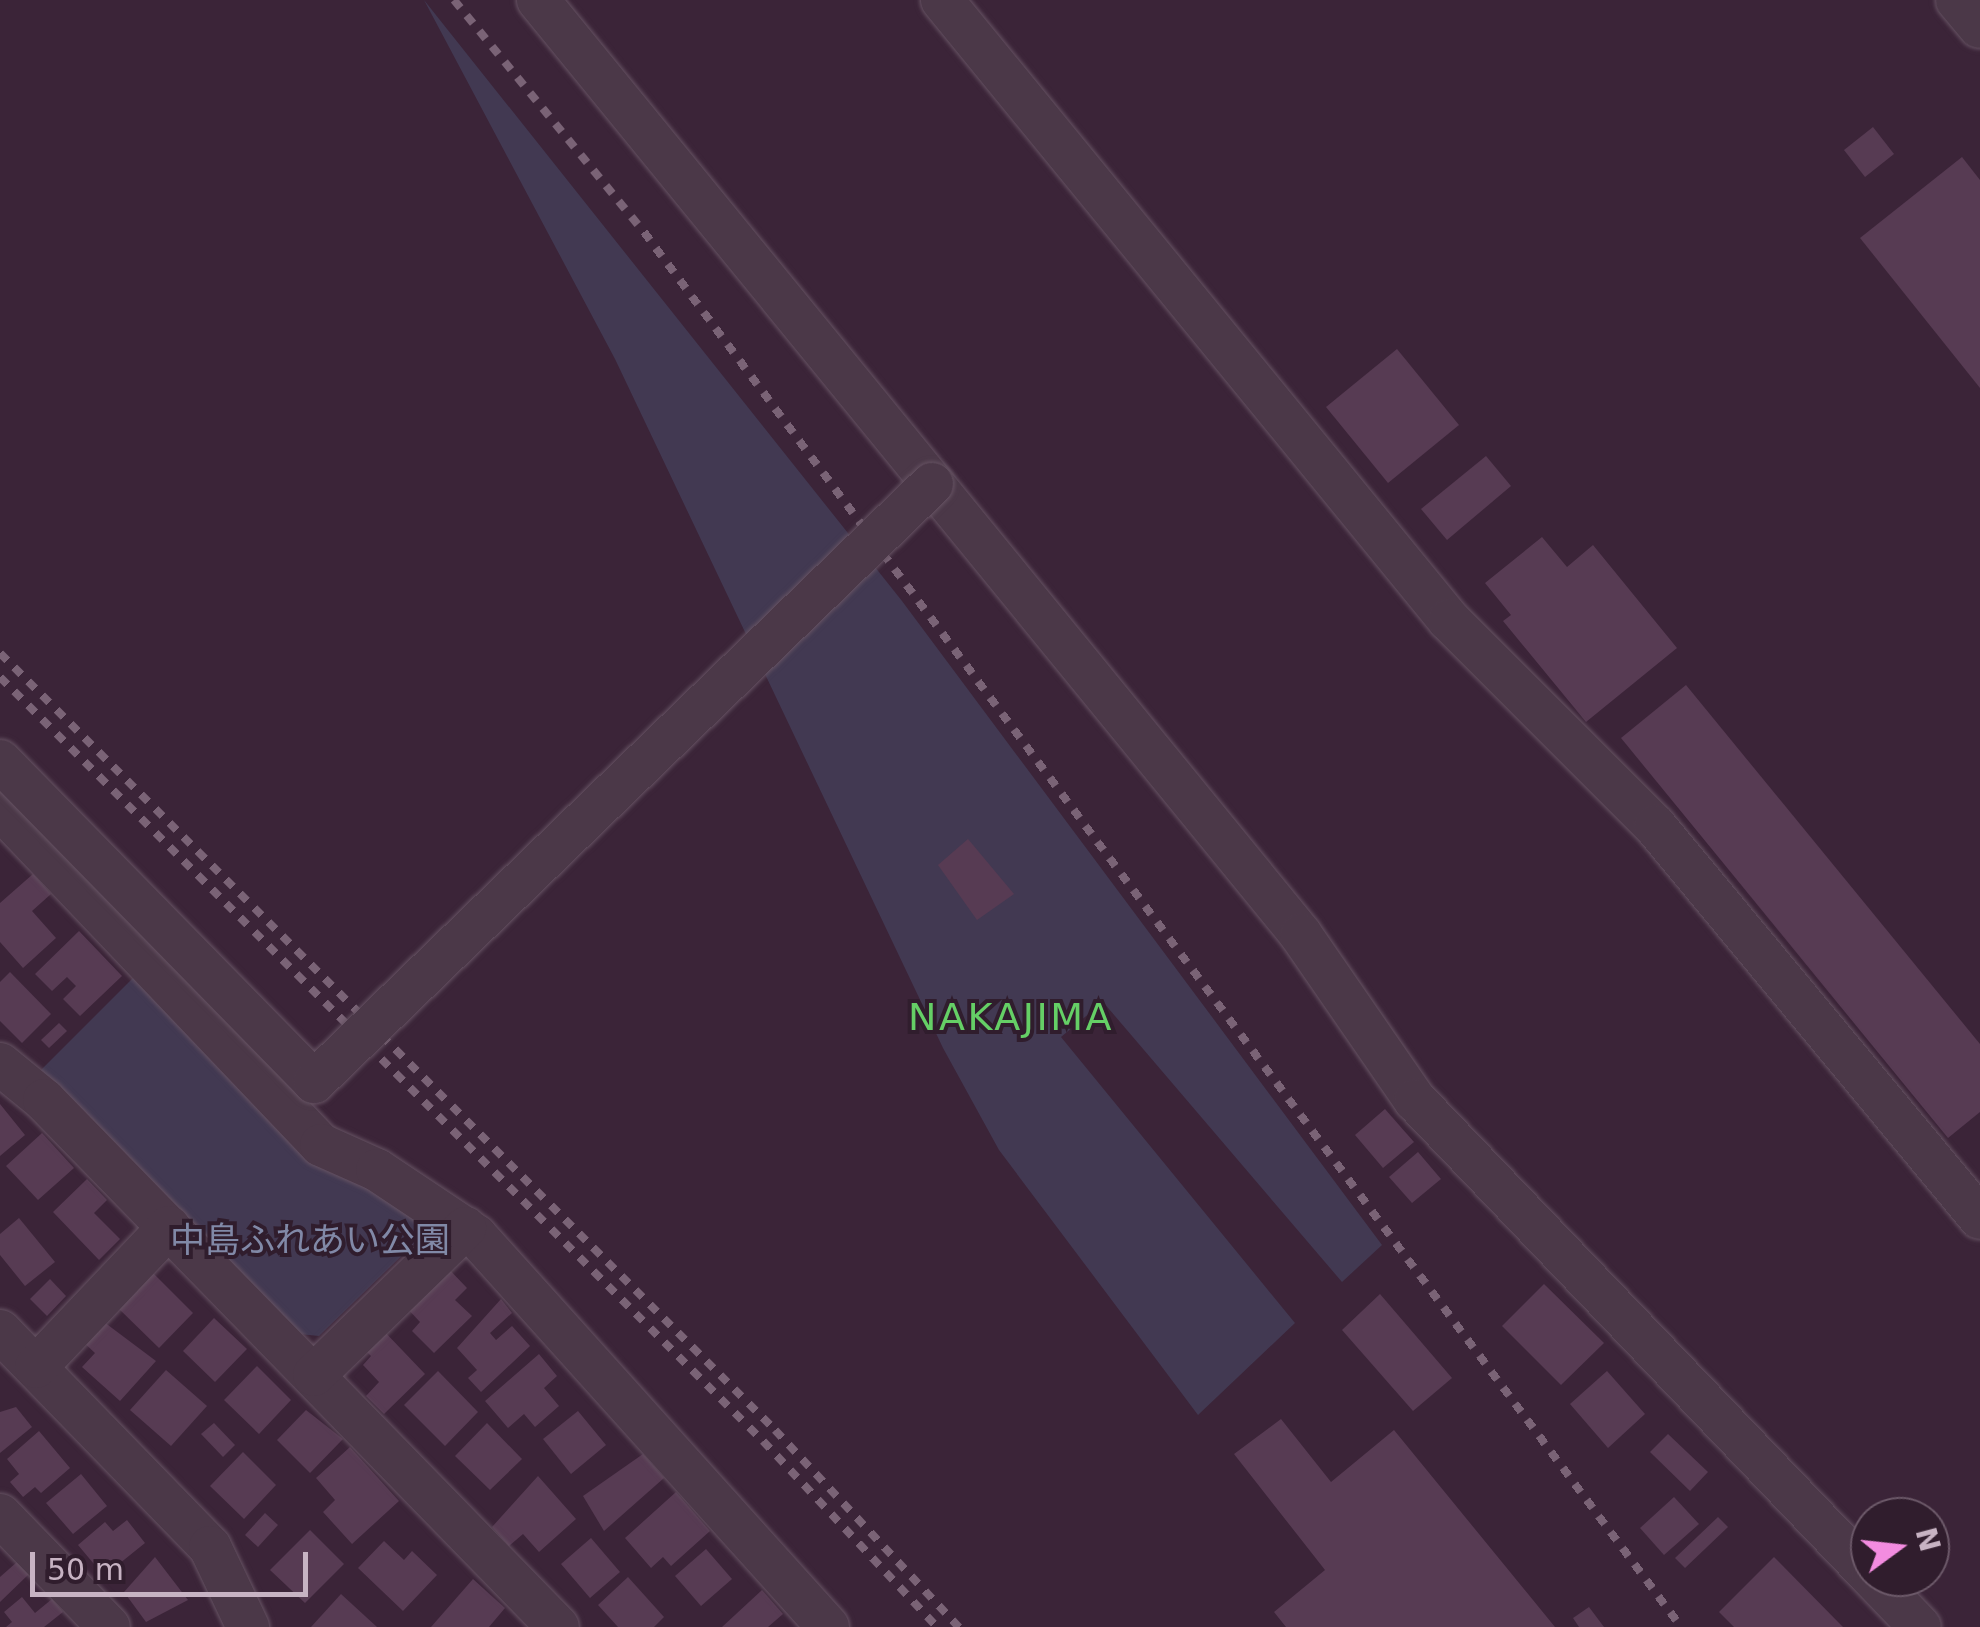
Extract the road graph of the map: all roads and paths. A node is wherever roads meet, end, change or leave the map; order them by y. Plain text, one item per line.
1 (538, 0) edge
2 (942, 0) edge
3 (1957, 0) edge
4 (1980, 28) edge
5 (932, 484) junction
6 (0, 762) edge
7 (0, 808) edge
8 (0, 1064) edge
9 (1980, 1218) edge
10 (169, 1227) junction
11 (465, 1228) junction
12 (0, 1332) edge
13 (36, 1368) junction
14 (314, 1376) junction
15 (0, 1515) edge
16 (1850, 1554) edge
17 (1891, 1597) edge
18 (109, 1627) edge
19 (248, 1627) edge
20 (558, 1627) edge
21 (828, 1627) edge
22 (1920, 1627) edge

1 - 5 street
2 - 9 street
3 - 4 street
5 - 6 street, bridge
5 - 16 street
7 - 11 street
8 - 10 street
10 - 13 street
10 - 14 street
11 - 14 street
11 - 21 street
12 - 13 street
13 - 19 street
14 - 20 street
15 - 18 street
17 - 22 street

